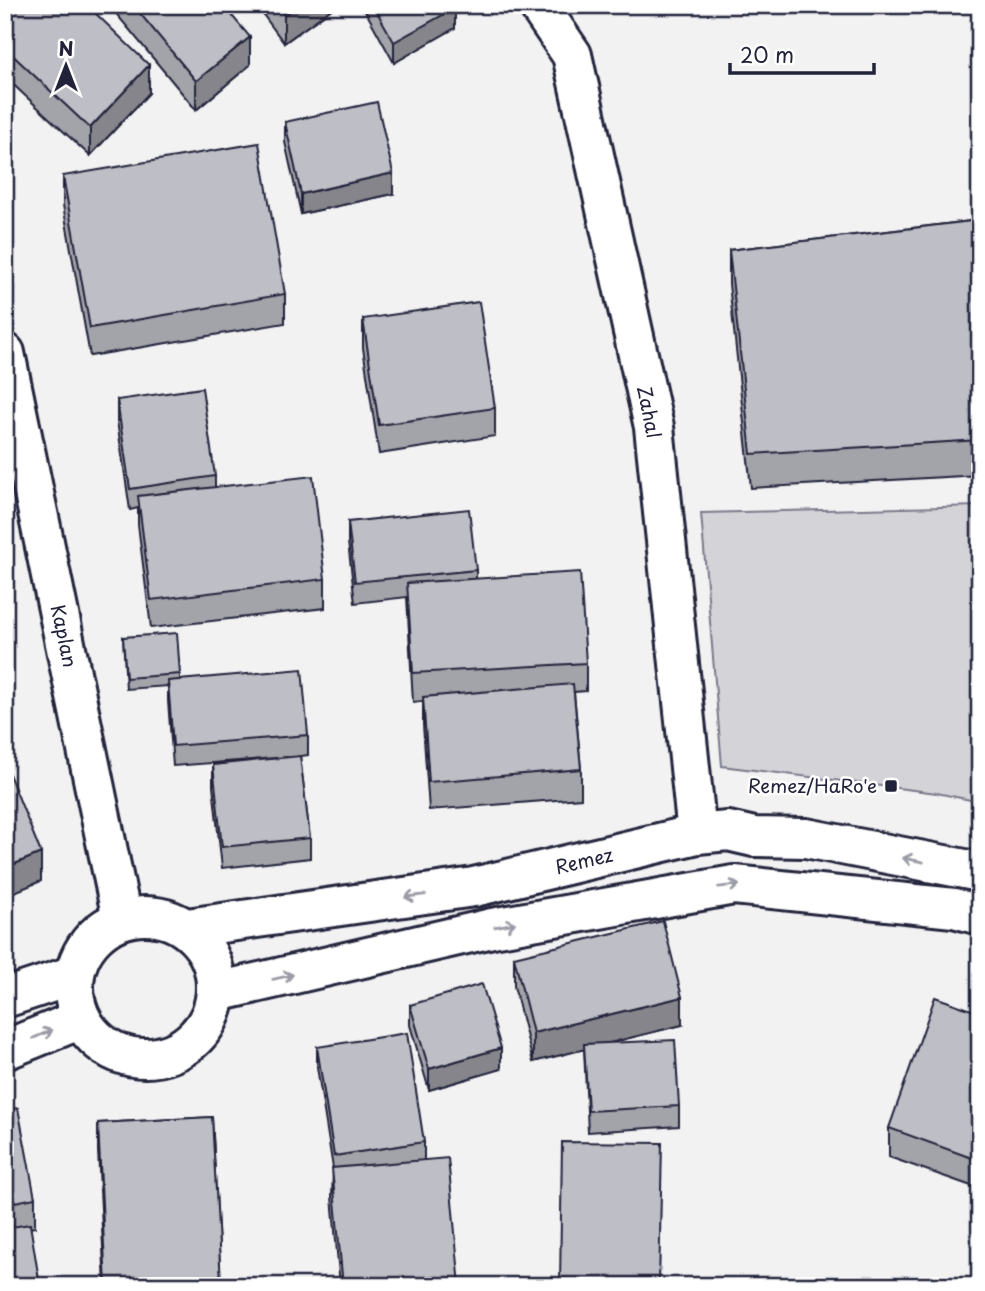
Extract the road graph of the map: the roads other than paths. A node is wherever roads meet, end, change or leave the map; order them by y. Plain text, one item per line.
1 (538, 5) edge
2 (5, 353) edge
3 (696, 834) junction
4 (980, 872) edge
5 (980, 915) edge
6 (122, 919) junction
7 (187, 928) junction
8 (74, 975) junction
9 (217, 992) junction
10 (5, 998) edge
11 (81, 1019) junction
12 (5, 1050) edge

1 - 3 street, Zahal
2 - 6 street, Kaplan
4 -> 3 street, Remez
3 -> 7 street, Remez
9 -> 5 street
6 - 7 street
6 - 8 street
7 - 9 street
8 - 10 street
8 - 11 street
9 - 11 street
12 -> 11 street

